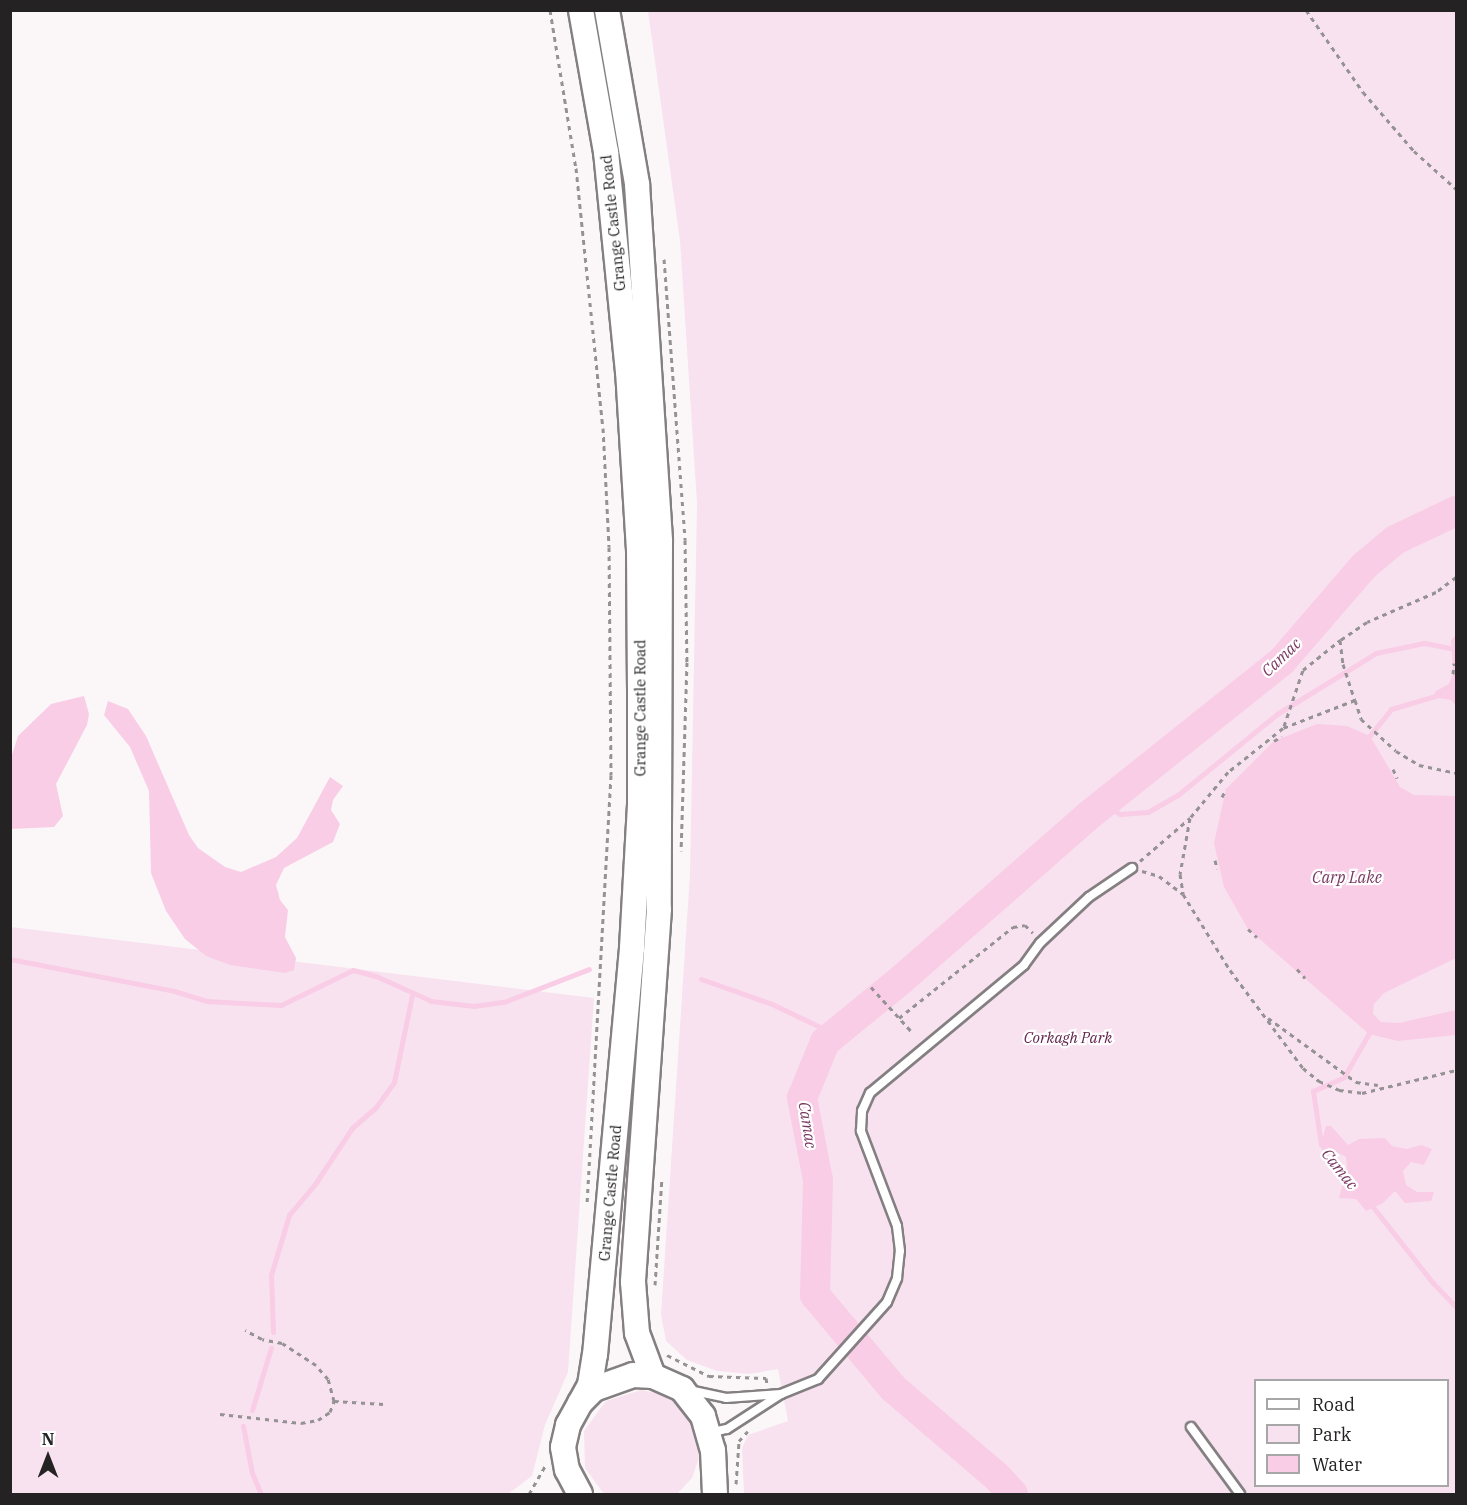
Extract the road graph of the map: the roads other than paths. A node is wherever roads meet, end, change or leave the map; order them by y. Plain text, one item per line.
1 (581, 10) edge
2 (607, 10) edge
3 (1132, 868) road end
4 (653, 1376) junction
5 (682, 1389) junction
6 (781, 1394) junction
7 (579, 1404) junction
8 (1191, 1427) dead end
9 (709, 1434) junction
10 (557, 1463) junction
11 (713, 1470) junction
12 (556, 1494) edge
13 (580, 1494) edge
14 (698, 1494) edge
15 (716, 1494) edge
16 (1240, 1494) edge

1 - 7 main road, Grange Castle Road
2 - 4 main road, Grange Castle Road
3 - 6 lane
4 - 5 main road, Grange Castle Road
4 - 7 main road, Grange Castle Road
5 - 6 lane
5 - 9 main road, Grange Castle Road
6 - 9 lane
7 - 10 main road, Grange Castle Road
8 - 16 lane
9 - 11 main road, Grange Castle Road
10 - 12 main road
10 - 13 main road, Grange Castle Road
11 - 14 main road
11 - 15 main road, Grange Castle Road

